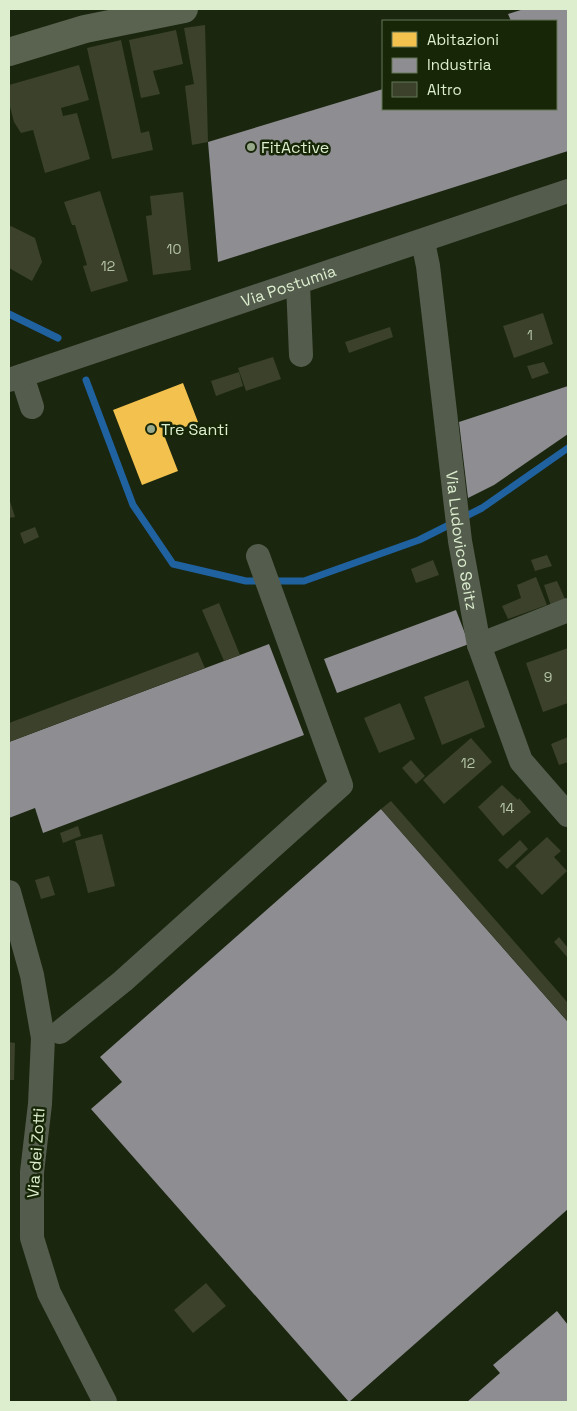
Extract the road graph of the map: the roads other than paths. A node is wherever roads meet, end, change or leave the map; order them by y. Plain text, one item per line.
1 (184, 9) edge
2 (9, 52) edge
3 (568, 192) edge
4 (423, 242) junction
5 (298, 284) junction
6 (301, 355) dead end
7 (16, 378) edge
8 (32, 407) dead end
9 (258, 556) dead end
10 (568, 610) edge
11 (479, 645) junction
12 (568, 815) edge
13 (9, 892) edge
14 (60, 1032) dead end
15 (105, 1402) edge

1 - 2 main road
3 - 4 street, Via Postumia
4 - 5 street, Via Postumia
4 - 11 street, Via Ludovico Seitz
5 - 6 street
5 - 7 street, Via Postumia
7 - 8 street
9 - 14 street
10 - 11 street
11 - 12 street, Via Ludovico Seitz
13 - 15 street, Via dei Zotti

